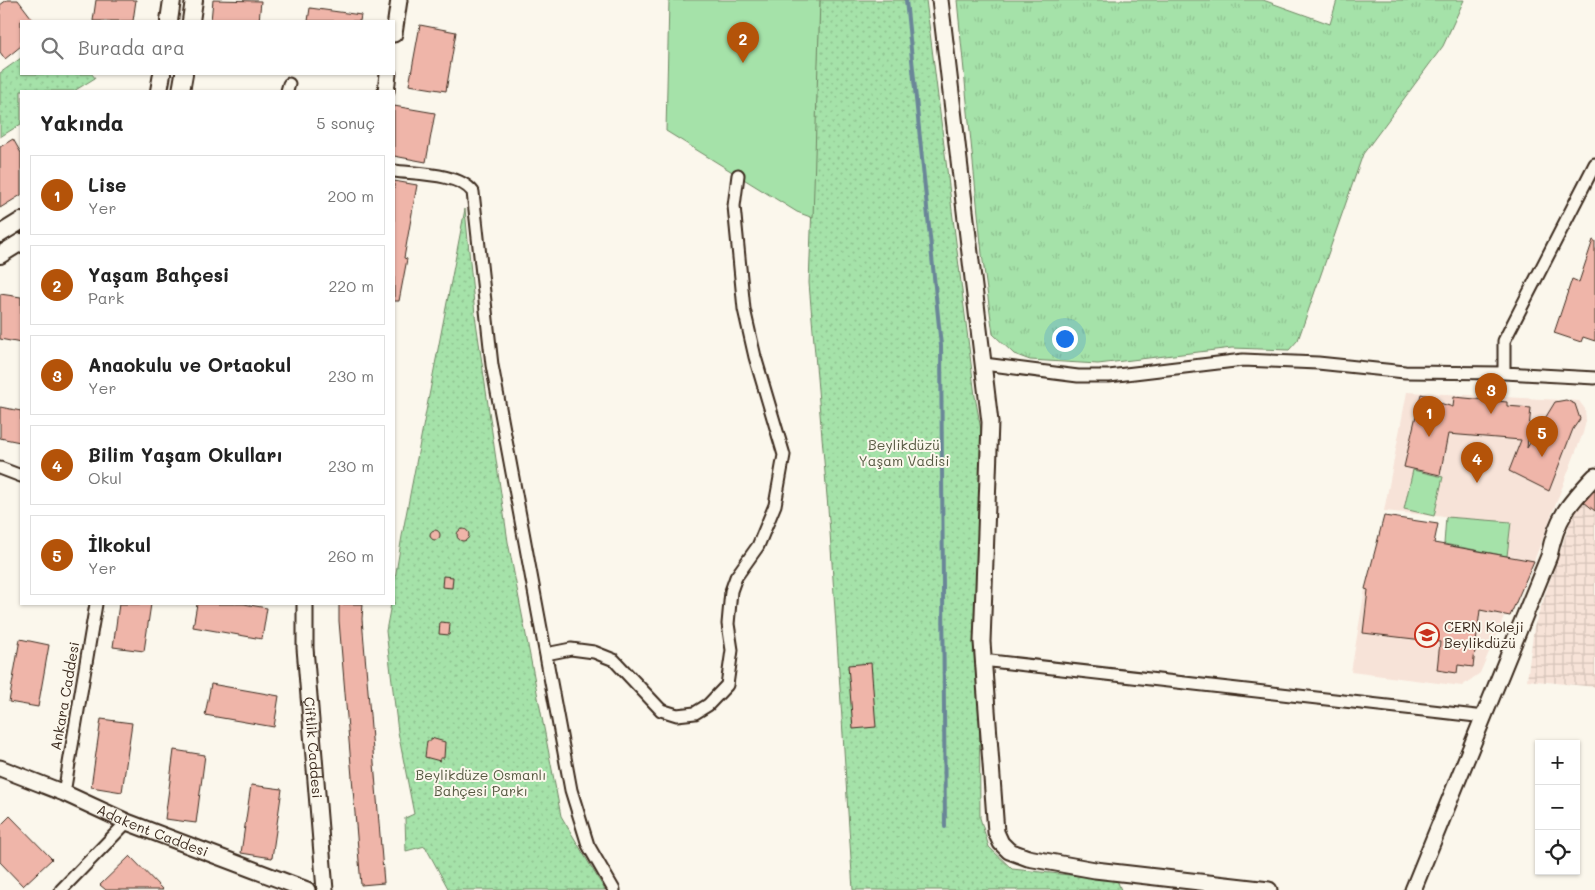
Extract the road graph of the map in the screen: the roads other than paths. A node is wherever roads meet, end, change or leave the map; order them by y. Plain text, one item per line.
1 (172, 0) edge
2 (194, 0) edge
3 (398, 0) edge
4 (940, 0) edge
5 (170, 20) edge
6 (191, 20) edge
7 (395, 26) edge
8 (162, 75) edge
9 (184, 75) edge
10 (388, 75) edge
11 (160, 90) edge
12 (181, 90) edge
13 (386, 90) edge
14 (1595, 164) edge
15 (395, 171) edge
16 (738, 175) dead end
17 (20, 222) edge
18 (0, 234) edge
19 (20, 243) edge
20 (0, 255) edge
21 (984, 364) junction
22 (1504, 373) junction
23 (1595, 378) edge
24 (0, 468) edge
25 (20, 476) edge
26 (1595, 476) edge
27 (96, 605) edge
28 (305, 605) edge
29 (546, 654) junction
30 (982, 660) junction
31 (1485, 717) junction
32 (0, 768) edge
33 (64, 793) junction
34 (127, 822) junction
35 (61, 890) edge
36 (307, 890) edge
37 (325, 890) edge
38 (614, 890) edge
39 (1268, 890) edge
40 (1413, 890) edge

1 - 5 main road
2 - 6 main road
3 - 7 street
4 - 21 street
8 - 11 main road
9 - 12 main road
10 - 13 street
14 - 22 street
15 - 29 street
16 - 29 street
17 - 18 main road
19 - 20 main road
21 - 22 street
21 - 30 street
22 - 23 street
24 - 25 street
26 - 31 street
27 - 33 street, Ankara Caddesi
28 - 37 street, Çiftlik Caddesi
29 - 38 street
30 - 31 street
30 - 39 street
31 - 40 street
32 - 33 street, Adakent Caddesi
33 - 34 street, Adakent Caddesi
34 - 35 street
34 - 36 street, Adakent Caddesi

